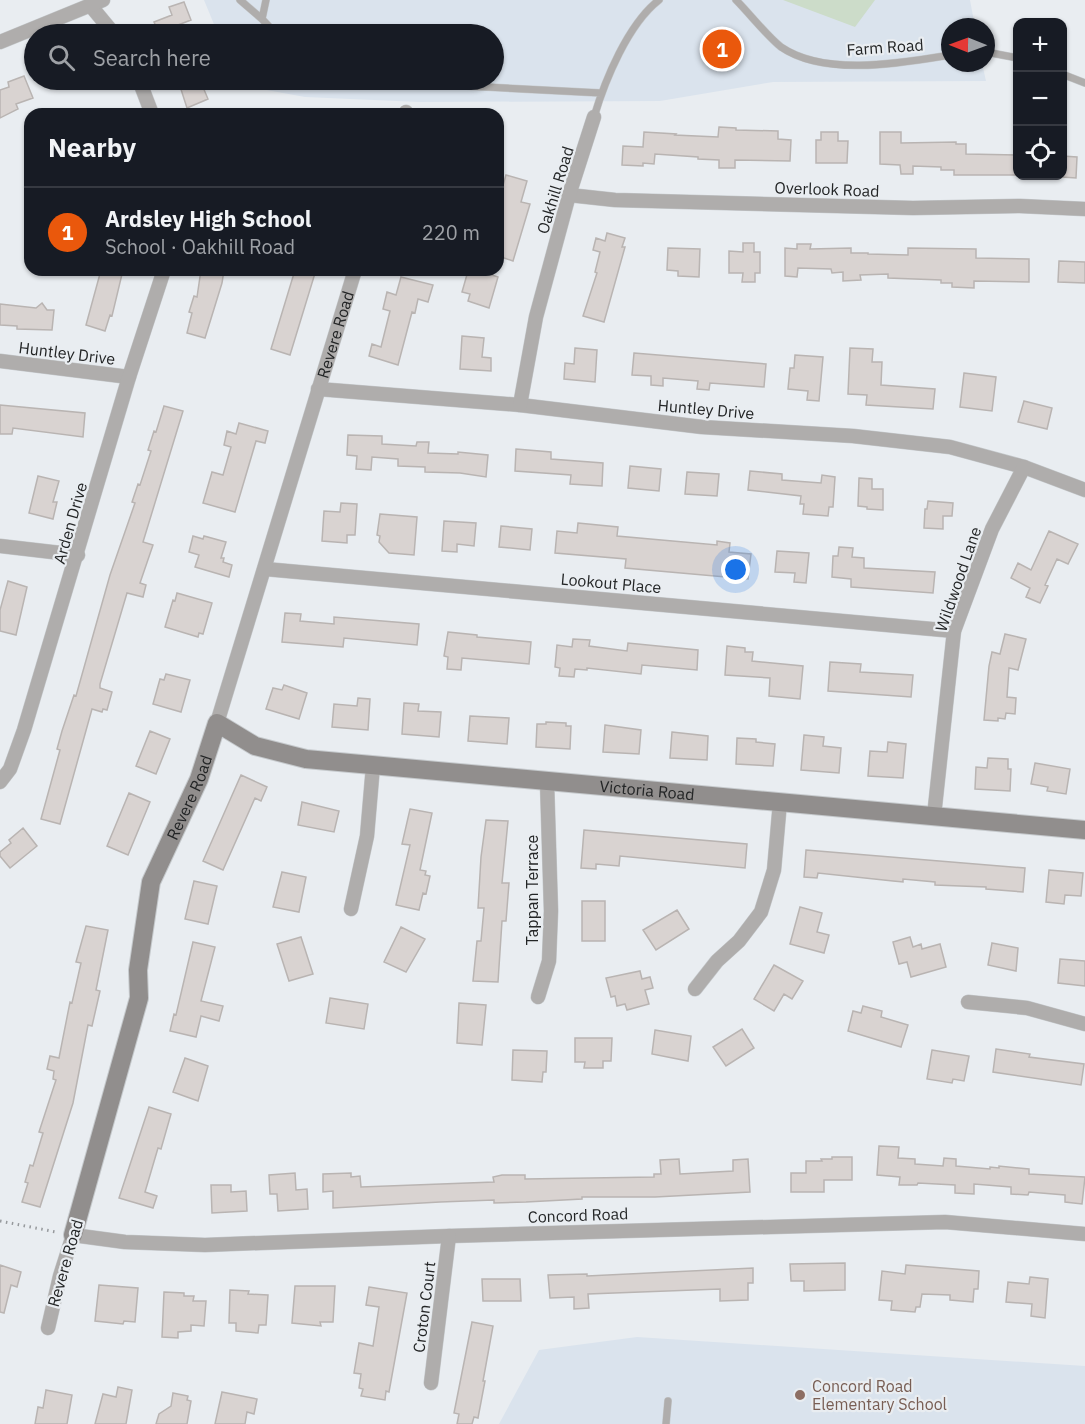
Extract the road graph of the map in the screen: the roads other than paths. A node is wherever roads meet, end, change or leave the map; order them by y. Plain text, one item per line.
1 (103, 0) edge
2 (240, 0) edge
3 (266, 0) edge
4 (658, 0) edge
5 (736, 0) edge
6 (90, 5) junction
7 (262, 19) junction
8 (44, 24) edge
9 (106, 24) edge
10 (267, 24) edge
11 (24, 32) edge
12 (0, 42) edge
13 (995, 54) edge
14 (941, 56) edge
15 (1013, 57) edge
16 (1067, 76) edge
17 (1085, 83) edge
18 (504, 88) edge
19 (143, 90) edge
20 (601, 93) junction
21 (150, 108) edge
22 (594, 117) joint
23 (569, 195) junction
24 (1085, 209) edge
25 (162, 276) edge
26 (353, 276) edge
27 (0, 361) edge
28 (129, 377) junction
29 (318, 389) junction
30 (520, 405) junction
31 (1024, 467) junction
32 (1085, 490) edge
33 (0, 546) edge
34 (78, 555) junction
35 (265, 569) junction
36 (954, 631) junction
37 (218, 723) junction
38 (373, 766) junction
39 (0, 782) edge
40 (547, 782) junction
41 (780, 802) junction
42 (934, 816) junction
43 (1085, 830) edge
44 (351, 909) dead end
45 (695, 989) dead end
46 (538, 997) dead end
47 (968, 1002) dead end
48 (1085, 1024) edge
49 (1085, 1234) edge
50 (73, 1235) junction
51 (449, 1236) junction
52 (48, 1328) dead end
53 (431, 1383) dead end
54 (668, 1401) dead end
55 (666, 1424) edge

1 - 6 street
2 - 7 lane
3 - 7 lane
4 - 20 lane, Oakhill Road
5 - 14 lane, Farm Road
6 - 8 street
6 - 9 street
7 - 10 lane
11 - 12 street
13 - 15 lane
16 - 17 lane
18 - 20 lane
19 - 21 street
20 - 22 lane, Oakhill Road
22 - 23 street, Oakhill Road
23 - 24 street, Overlook Road
23 - 30 street, Oakhill Road
25 - 28 street, Arden Drive
26 - 29 street, Revere Road
27 - 28 street, Huntley Drive
28 - 34 street, Arden Drive
29 - 30 street, Huntley Drive
29 - 35 street, Revere Road
30 - 31 street, Huntley Drive
31 - 32 street, Huntley Drive
31 - 36 street, Wildwood Lane
33 - 34 street
34 - 39 street, Arden Drive
35 - 36 street, Lookout Place
35 - 37 street, Revere Road
36 - 42 street, Wildwood Lane
37 - 38 street, Victoria Road
37 - 50 street, Revere Road
38 - 40 street, Victoria Road
38 - 44 street
40 - 41 street, Victoria Road
40 - 46 street, Tappan Terrace
41 - 42 street, Victoria Road
41 - 45 street
42 - 43 street, Victoria Road
47 - 48 street
49 - 51 street, Concord Road
50 - 51 street, Concord Road
50 - 52 street, Revere Road
51 - 53 street, Croton Court
54 - 55 lane

